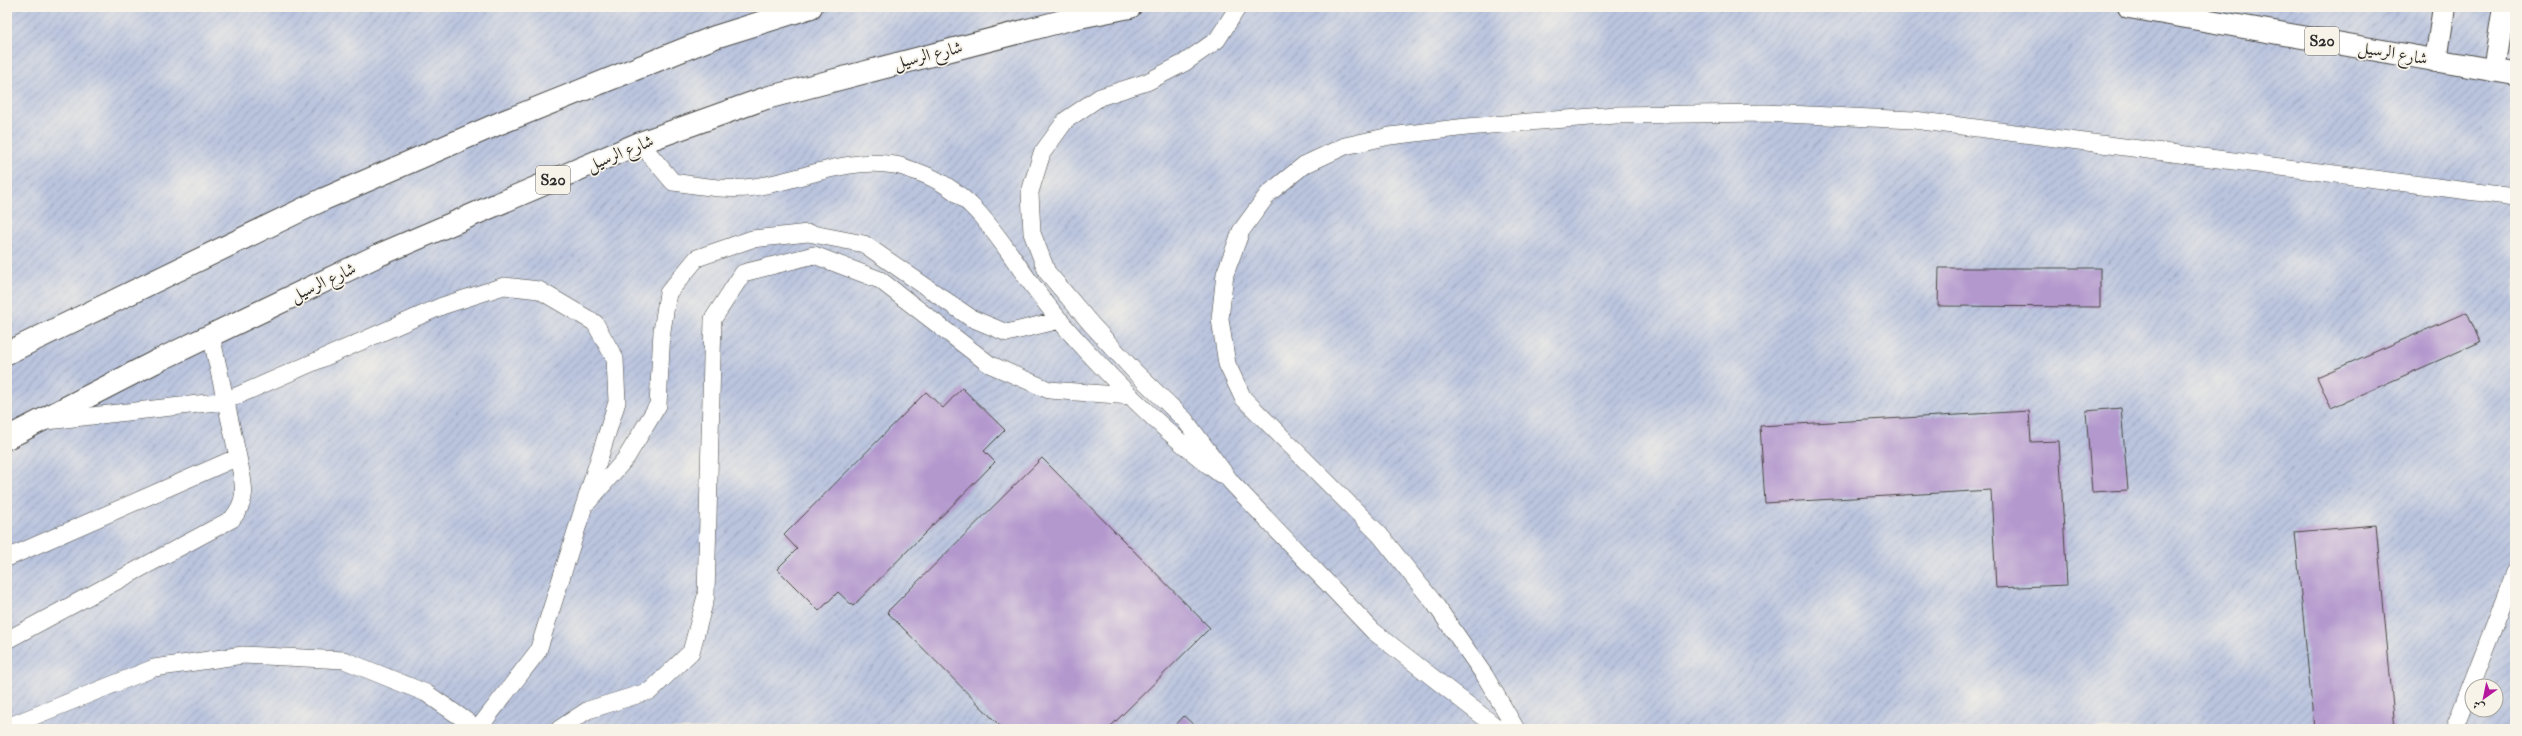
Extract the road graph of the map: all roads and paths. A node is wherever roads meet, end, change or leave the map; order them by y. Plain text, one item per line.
1 (811, 7) edge
2 (1130, 7) edge
3 (1238, 7) edge
4 (2129, 7) edge
5 (2444, 7) edge
6 (2504, 7) edge
7 (2436, 60) junction
8 (2504, 72) edge
9 (640, 143) junction
10 (2515, 198) edge
11 (1060, 320) junction
12 (211, 335) junction
13 (7, 353) edge
14 (1131, 396) junction
15 (225, 401) junction
16 (39, 422) junction
17 (7, 438) edge
18 (238, 457) junction
19 (1231, 482) junction
20 (584, 507) junction
21 (7, 558) edge
22 (2515, 572) edge
23 (7, 640) edge
24 (7, 727) edge
25 (478, 729) edge
26 (559, 729) edge
27 (1499, 729) edge
28 (1516, 729) edge
29 (2454, 729) edge

1 - 13 main road
2 - 9 main road, شارع الرسيل / S20
3 - 19 lane
4 - 7 main road, شارع الرسيل / S20
5 - 7 main road
6 - 8 main road
7 - 8 main road, شارع الرسيل / S20
9 - 11 lane
9 - 12 main road, شارع الرسيل / S20
10 - 28 lane
11 - 14 lane
11 - 20 lane
12 - 15 lane
12 - 16 main road, شارع الرسيل / S20
14 - 19 lane
14 - 26 lane
15 - 16 lane
15 - 18 lane
15 - 20 lane
16 - 17 main road, شارع الرسيل / S20
18 - 21 lane
18 - 23 lane
19 - 27 lane
20 - 25 lane
22 - 29 lane
24 - 25 lane

